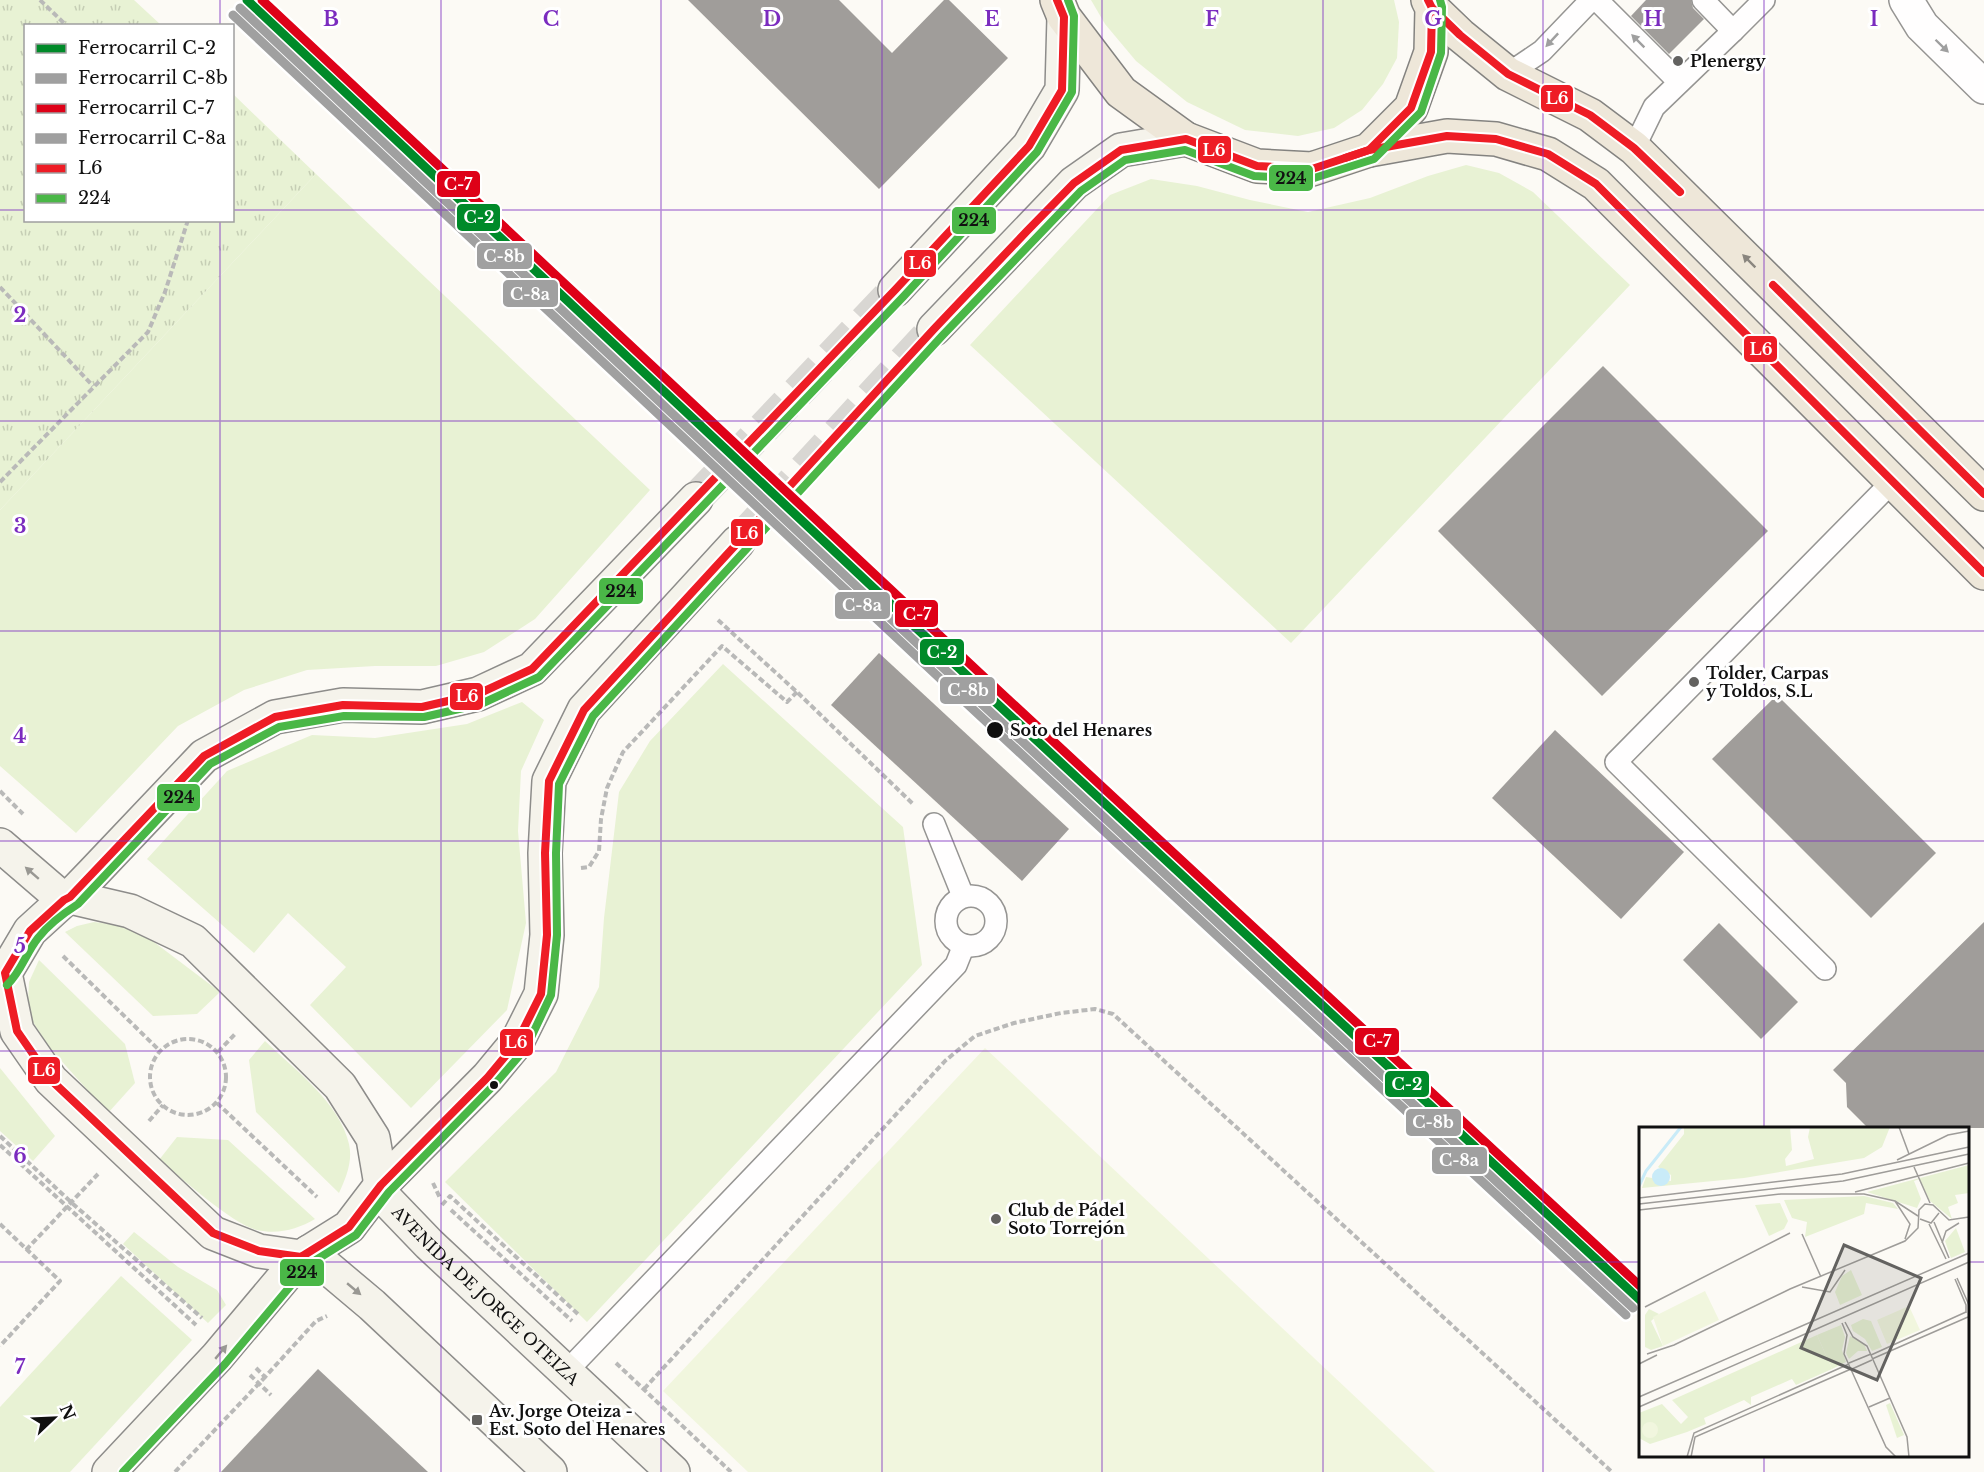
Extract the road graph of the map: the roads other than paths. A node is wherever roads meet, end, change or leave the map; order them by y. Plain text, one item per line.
1 (1591, 0) edge
2 (1597, 0) edge
3 (1703, 0) edge
4 (1764, 0) edge
5 (1906, 0) edge
6 (1430, 4) edge
7 (1061, 9) edge
8 (1733, 31) junction
9 (1508, 74) junction
10 (1679, 82) junction
11 (1984, 87) edge
12 (1186, 139) junction
13 (1634, 148) junction
14 (1369, 150) junction
15 (895, 290) tunnel mouth
16 (934, 329) tunnel mouth
17 (1893, 481) junction
18 (1984, 494) edge
19 (696, 499) tunnel mouth
20 (738, 542) tunnel mouth
21 (1984, 573) edge
22 (933, 824) road end
23 (0, 845) edge
24 (963, 896) junction
25 (67, 898) junction
26 (964, 945) junction
27 (1825, 969) dead end
28 (3, 970) edge
29 (379, 1188) junction
30 (305, 1255) junction
31 (566, 1372) junction
32 (109, 1472) edge
33 (550, 1472) edge
34 (673, 1472) edge

1 -> 9 lane
10 -> 2 lane
3 - 8 lane
4 - 8 lane
5 -> 11 street
6 - 9 main road
6 - 14 main road
7 - 12 main road
7 - 15 street
8 - 10 lane
9 - 13 main road
10 - 13 lane
12 - 14 main road
12 - 16 street
18 -> 13 main road
14 - 17 main road
17 - 21 main road
17 - 27 lane
19 - 25 street
20 - 29 street
22 - 24 lane
25 -> 23 street
24 - 26 lane
24 - 26 lane
25 - 28 street
25 - 29 street
26 - 31 lane
28 - 30 street
29 - 30 street
29 - 31 street, AVENIDA DE JORGE OTEIZA
32 -> 30 street
30 -> 33 street
31 - 34 street, AVENIDA DE JORGE OTEIZA

